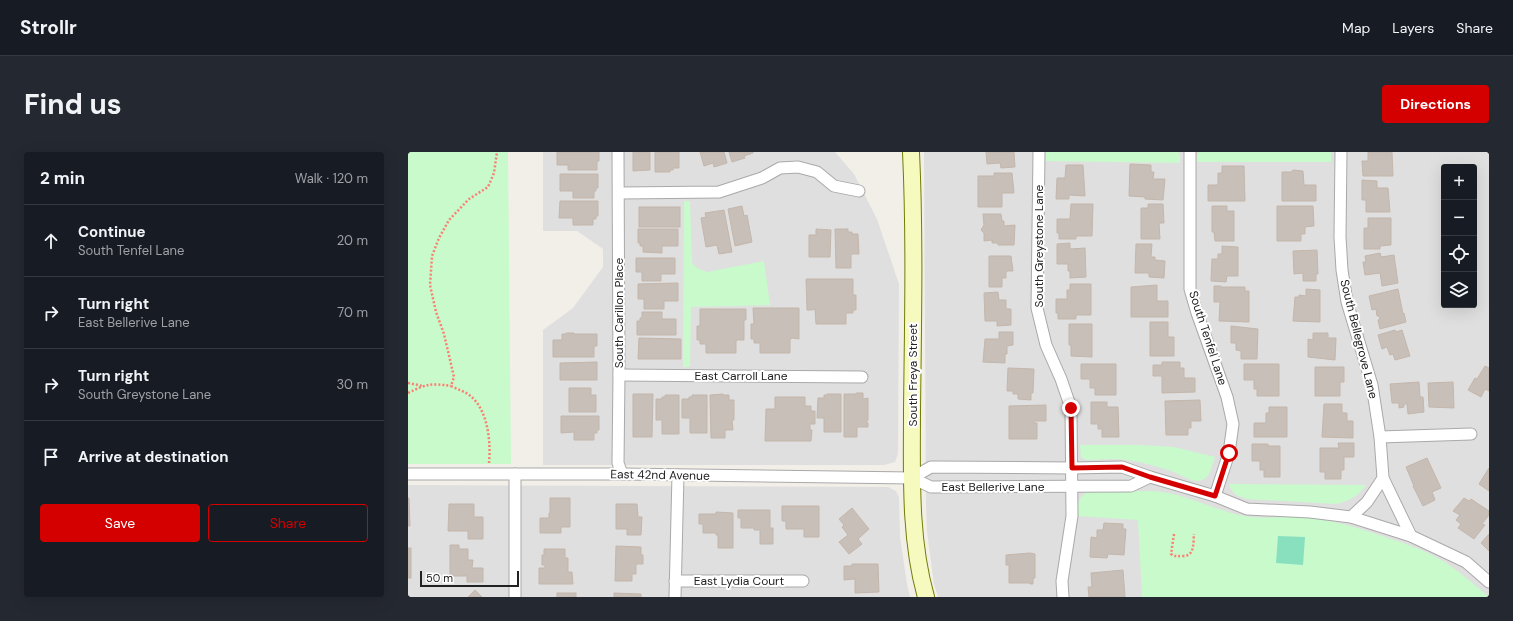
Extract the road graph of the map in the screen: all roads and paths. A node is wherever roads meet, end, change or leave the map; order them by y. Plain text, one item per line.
1 (496, 152) edge
2 (618, 152) edge
3 (911, 152) edge
4 (1040, 152) edge
5 (1190, 152) edge
6 (1341, 152) edge
7 (859, 191) dead end
8 (619, 194) junction
9 (619, 375) junction
10 (862, 377) dead end
11 (408, 383) edge
12 (424, 386) junction
13 (452, 386) junction
14 (408, 393) edge
15 (1471, 434) dead end
16 (1380, 438) junction
17 (488, 463) dead end
18 (1072, 468) junction
19 (408, 474) edge
20 (516, 474) junction
21 (622, 474) junction
22 (678, 475) junction
23 (1150, 477) junction
24 (912, 478) junction
25 (1383, 478) junction
26 (1072, 488) junction
27 (1215, 496) junction
28 (1351, 517) junction
29 (1174, 534) dead end
30 (1194, 534) dead end
31 (1411, 536) junction
32 (675, 581) junction
33 (803, 581) dead end
34 (1489, 582) edge
35 (515, 597) edge
36 (675, 597) edge
37 (926, 597) edge
38 (1063, 597) edge

1 - 13 path
2 - 8 street, South Carillon Place
3 - 24 main road, South Freya Street
4 - 18 street, South Greystone Lane
5 - 27 street, South Tenfel Lane
6 - 16 street, South Bellegrove Lane
7 - 8 street
8 - 9 street, South Carillon Place
9 - 10 street, East Carroll Lane
9 - 21 street, South Carillon Place
11 - 12 path
12 - 13 path
12 - 14 path
13 - 17 path
15 - 16 street
16 - 25 street, South Bellegrove Lane
18 - 23 street, East Bellerive Lane
18 - 24 street, East Bellerive Lane
18 - 26 street, South Greystone Lane
19 - 20 street, East 42nd Avenue
20 - 21 street, East 42nd Avenue
20 - 35 street
21 - 22 street, East 42nd Avenue
22 - 24 street, East 42nd Avenue
22 - 32 street
23 - 26 street, East Bellerive Lane
23 - 27 street, East Bellerive Lane
24 - 26 street, East Bellerive Lane
24 - 37 main road, South Freya Street
25 - 28 street
25 - 31 street, South Bellegrove Lane
26 - 38 street, South Greystone Lane
27 - 28 street, East Bellerive Lane
28 - 31 street, East Bellerive Lane
29 - 30 path
31 - 34 street, East Bellerive Lane
32 - 33 street, East Lydia Court
32 - 36 street

